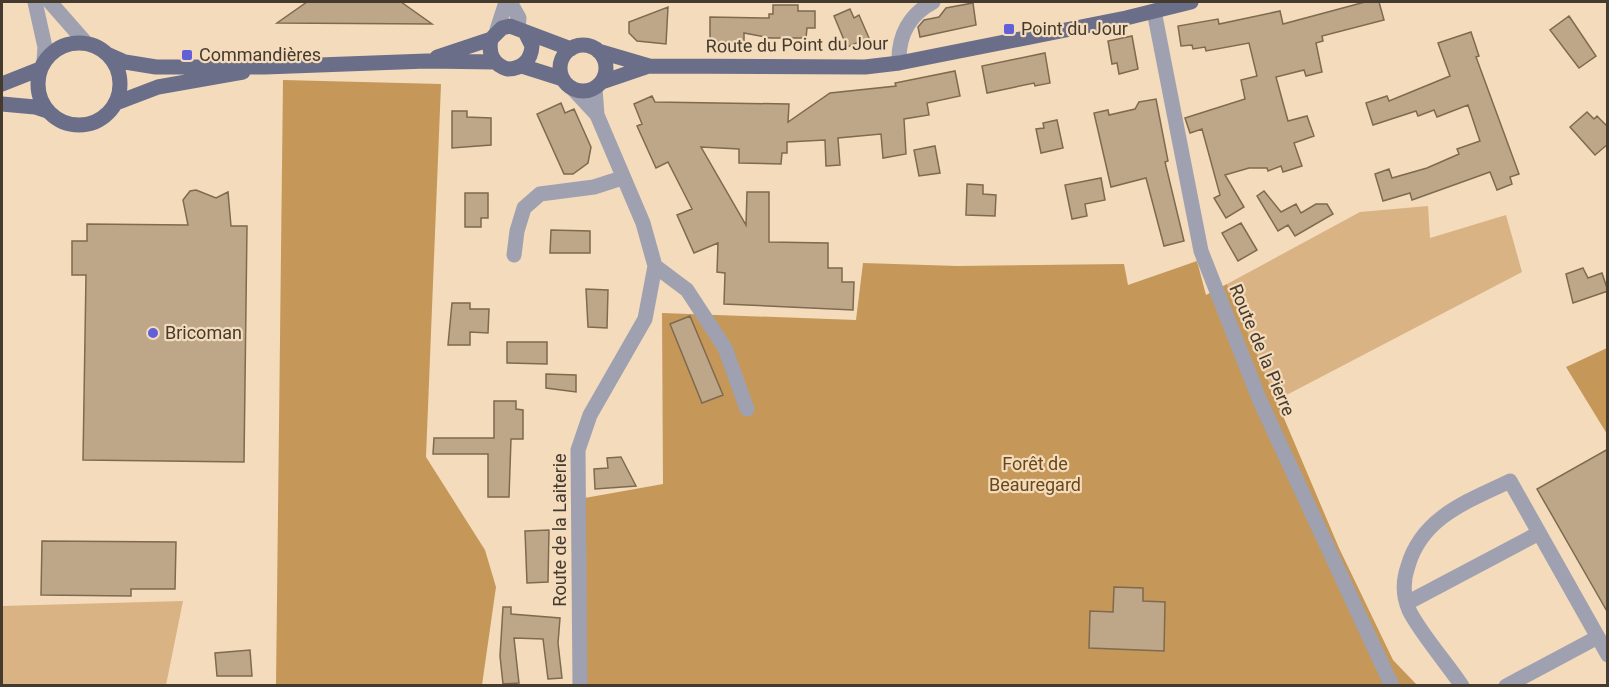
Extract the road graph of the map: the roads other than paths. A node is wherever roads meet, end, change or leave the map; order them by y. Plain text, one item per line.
1 (35, 2) edge
2 (50, 2) edge
3 (508, 2) edge
4 (933, 2) edge
5 (1191, 2) edge
6 (1154, 11) junction
7 (522, 30) junction
8 (493, 36) junction
9 (86, 43) junction
10 (571, 49) junction
11 (598, 51) junction
12 (107, 54) junction
13 (427, 61) junction
14 (495, 62) junction
15 (899, 63) junction
16 (42, 65) junction
17 (522, 66) junction
18 (649, 66) junction
19 (265, 68) junction
20 (2, 84) edge
21 (568, 84) junction
22 (598, 85) junction
23 (116, 103) junction
24 (2, 104) edge
25 (47, 111) junction
26 (597, 115) junction
27 (622, 178) junction
28 (514, 255) dead end
29 (656, 266) junction
30 (747, 409) dead end
31 (1539, 533) junction
32 (1407, 603) junction
33 (1598, 637) junction
34 (1608, 655) edge
35 (580, 686) edge
36 (1392, 686) edge
37 (1462, 686) edge
38 (1506, 686) edge

1 - 16 street
2 - 9 street
3 - 7 street
3 - 8 street
4 - 15 street
5 - 6 main road, Route du Point du Jour
6 - 15 main road, Route du Point du Jour
6 - 36 street, Route de la Pierre
7 - 8 main road
7 - 10 main road
7 - 17 main road
8 - 13 main road
8 - 14 main road
9 - 12 main road
9 - 16 main road
10 - 11 main road
10 - 21 main road
11 - 18 main road, Route du Point du Jour
11 - 22 main road
12 - 19 main road
12 - 23 main road
13 - 14 main road
13 - 19 main road
14 - 17 main road
15 - 18 main road, Route du Point du Jour
16 - 20 main road
16 - 25 main road
17 - 21 main road
18 - 22 main road, Route du Point du Jour
19 - 23 main road
21 - 22 main road
21 - 26 street, Route de la Laiterie
22 - 26 street, Route de la Laiterie
23 - 25 main road
24 - 25 main road
26 - 27 street, Route de la Laiterie
27 - 28 street
27 - 29 street, Route de la Laiterie
29 - 30 street
29 - 35 street, Route de la Laiterie
31 - 32 street
31 - 32 street
31 - 33 street
32 - 37 street
33 - 34 street
33 - 38 street

